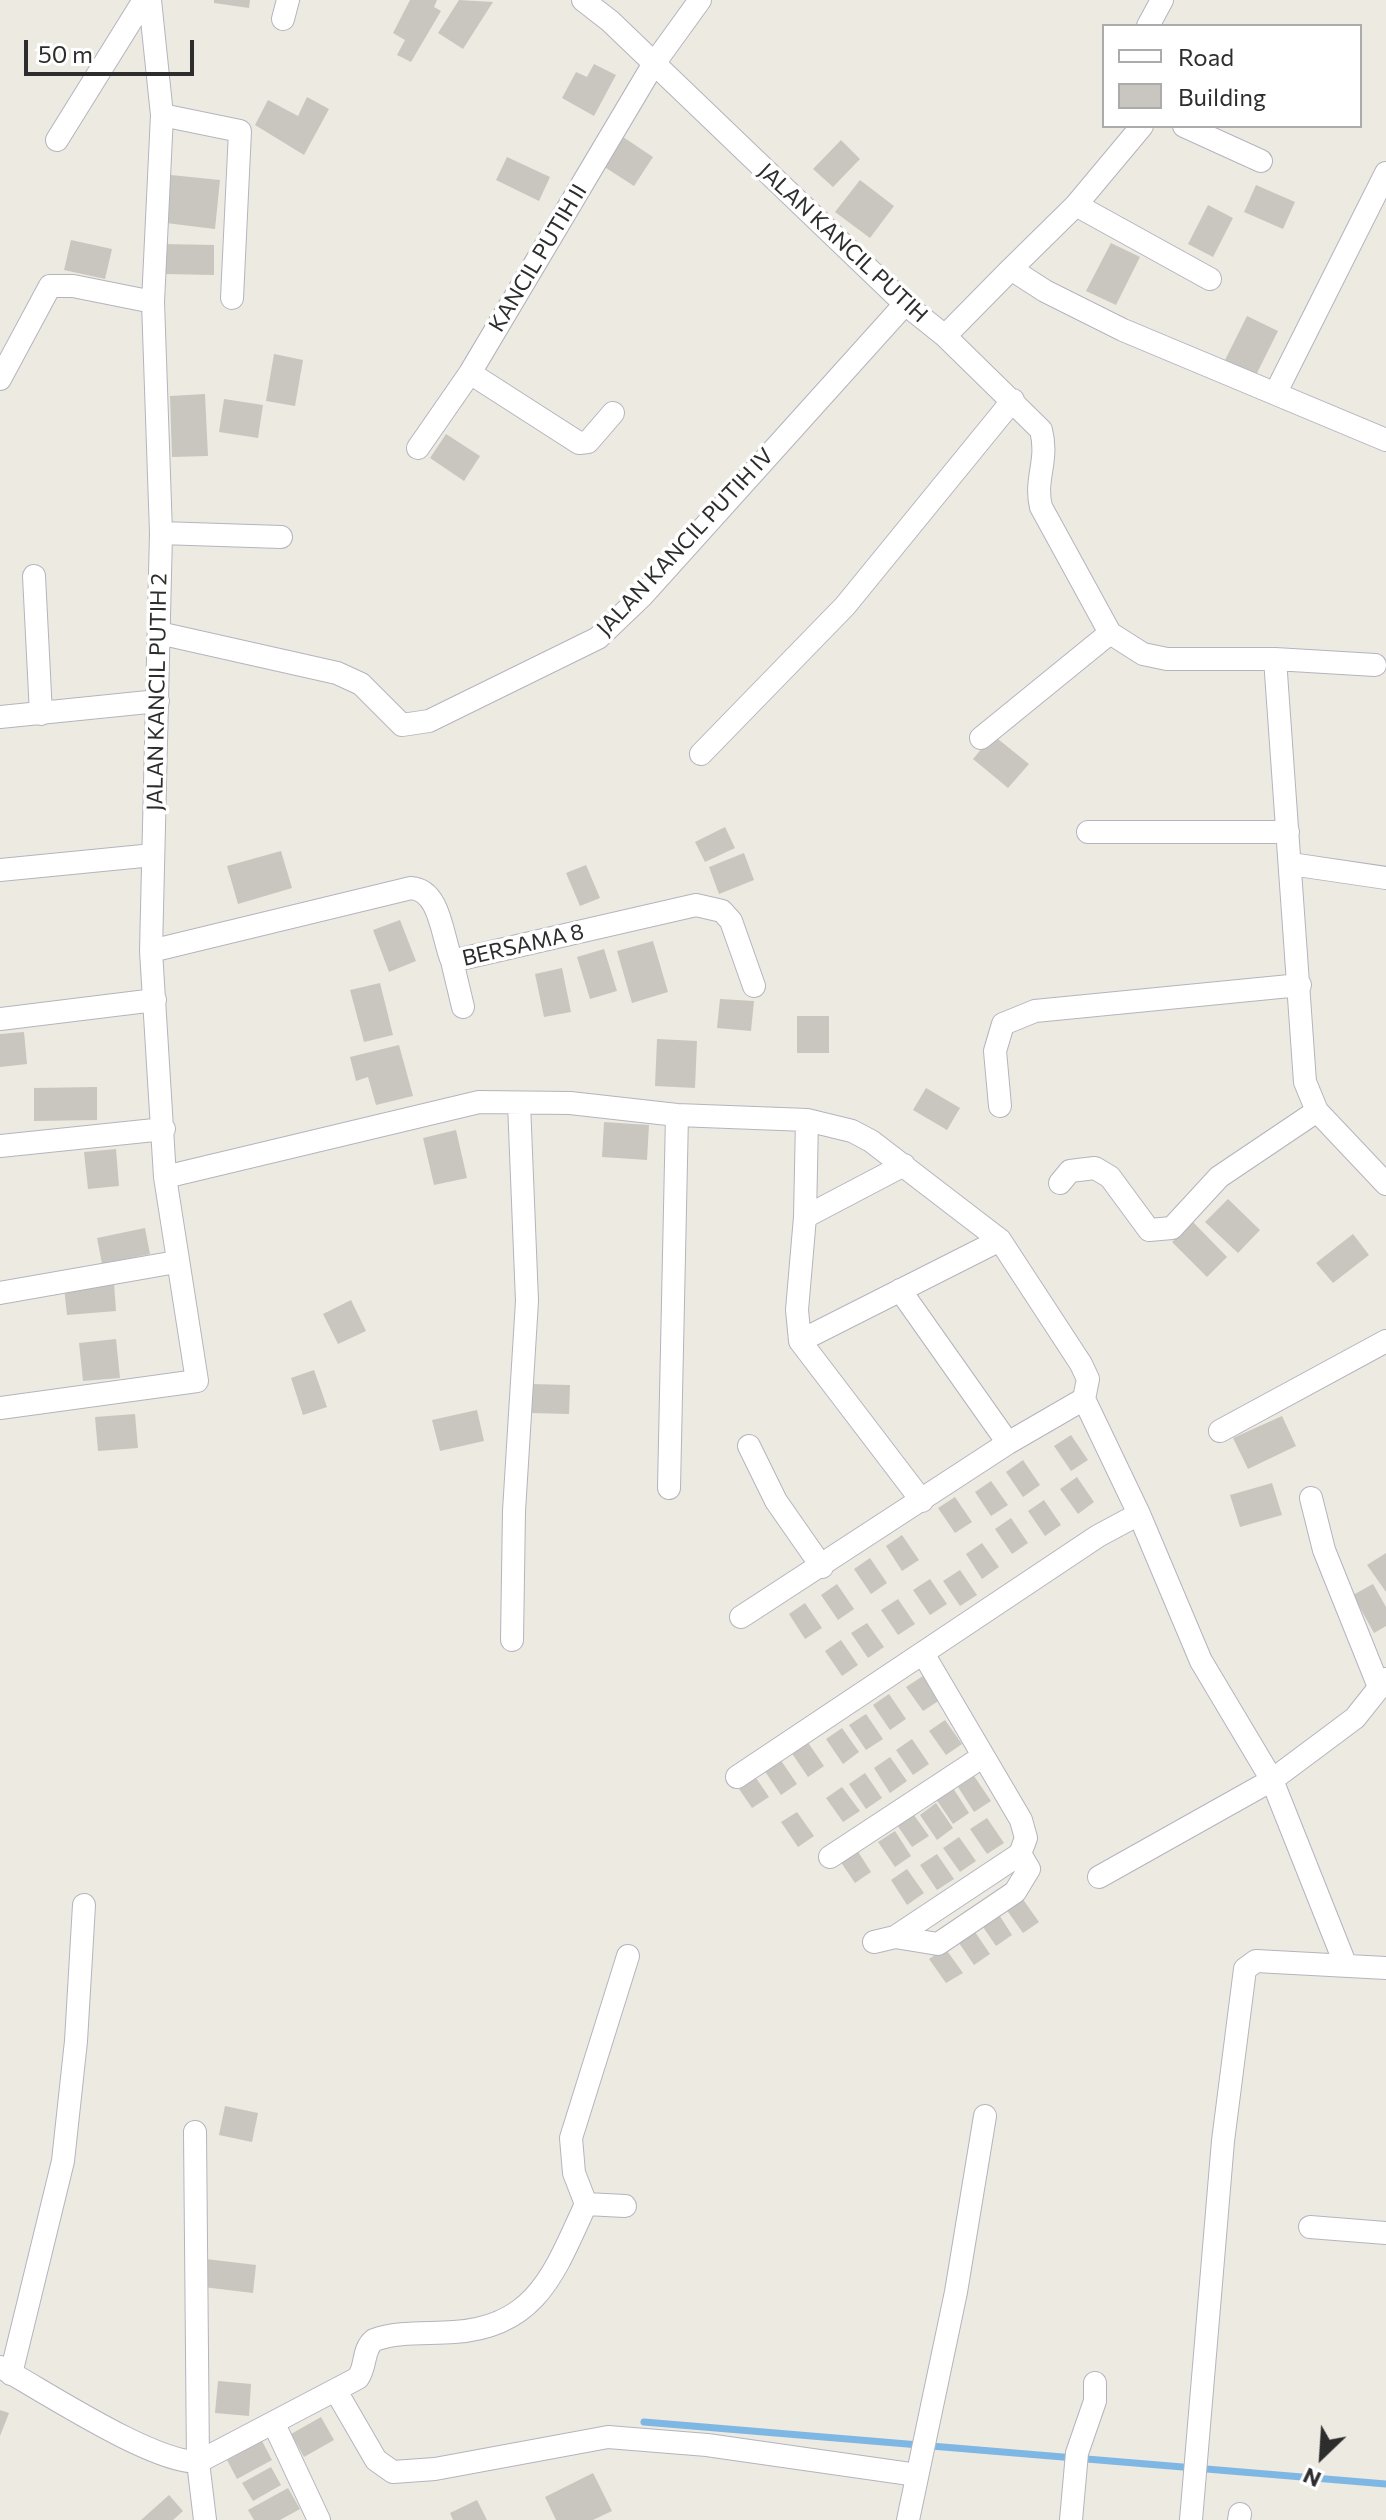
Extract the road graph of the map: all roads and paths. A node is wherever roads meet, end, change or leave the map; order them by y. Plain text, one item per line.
1 (144, 0) edge
2 (150, 0) edge
3 (583, 0) edge
4 (700, 0) edge
5 (1162, 0) edge
6 (1149, 24) edge
7 (653, 65) junction
8 (162, 115) junction
9 (1140, 128) edge
10 (1188, 128) edge
11 (57, 140) dead end
12 (1261, 161) dead end
13 (1386, 173) edge
14 (1076, 205) junction
15 (1011, 269) junction
16 (1210, 279) dead end
17 (232, 298) dead end
18 (153, 302) junction
19 (905, 304) junction
20 (945, 336) junction
21 (470, 373) junction
22 (0, 379) edge
23 (1276, 392) junction
24 (1013, 400) junction
25 (613, 413) dead end
26 (1385, 438) edge
27 (418, 448) dead end
28 (161, 533) junction
29 (281, 537) dead end
30 (34, 576) dead end
31 (159, 633) junction
32 (1110, 633) junction
33 (1275, 659) junction
34 (1375, 665) dead end
35 (158, 701) junction
36 (41, 714) junction
37 (0, 717) edge
38 (981, 738) dead end
39 (701, 754) dead end
40 (1088, 832) dead end
41 (1288, 832) junction
42 (153, 855) junction
43 (1291, 864) junction
44 (0, 870) edge
45 (1386, 878) edge
46 (151, 951) junction
47 (452, 961) junction
48 (1300, 985) junction
49 (754, 986) dead end
50 (155, 1000) junction
51 (463, 1007) dead end
52 (0, 1019) edge
53 (519, 1103) junction
54 (1000, 1106) dead end
55 (1317, 1111) junction
56 (677, 1115) junction
57 (807, 1120) junction
58 (164, 1129) junction
59 (0, 1146) edge
60 (1378, 1162) edge
61 (904, 1165) junction
62 (165, 1177) junction
63 (1060, 1183) dead end
64 (1386, 1184) edge
65 (805, 1217) junction
66 (1000, 1240) junction
67 (176, 1262) junction
68 (900, 1290) junction
69 (0, 1293) edge
70 (800, 1341) junction
71 (1386, 1341) edge
72 (1084, 1399) junction
73 (0, 1408) edge
74 (1220, 1431) dead end
75 (1008, 1443) junction
76 (749, 1446) dead end
77 (669, 1488) dead end
78 (1311, 1498) dead end
79 (922, 1501) junction
80 (1139, 1514) junction
81 (822, 1567) junction
82 (741, 1617) dead end
83 (512, 1640) dead end
84 (924, 1655) junction
85 (1382, 1683) edge
86 (982, 1757) junction
87 (737, 1777) dead end
88 (1272, 1780) junction
89 (830, 1857) dead end
90 (1099, 1877) dead end
91 (84, 1905) dead end
92 (884, 1940) dead end
93 (628, 1956) dead end
94 (1346, 1966) junction
95 (1386, 1968) edge
96 (985, 2116) dead end
97 (195, 2132) dead end
98 (586, 2204) junction
99 (625, 2206) dead end
100 (1310, 2227) dead end
101 (1386, 2233) edge
102 (6, 2370) edge
103 (1095, 2383) dead end
104 (336, 2391) junction
105 (274, 2424) junction
106 (921, 2459) junction
107 (198, 2462) junction
108 (205, 2520) edge
109 (319, 2520) edge
110 (908, 2520) edge
111 (1071, 2520) edge
112 (1191, 2520) edge

1 - 11 street
2 - 8 street, JALAN KANCIL PUTIH 2
3 - 7 street, JALAN KANCIL PUTIH
4 - 7 street, KANCIL PUTIH II
5 - 6 street
7 - 19 street, JALAN KANCIL PUTIH
7 - 21 street, KANCIL PUTIH II
8 - 17 street
8 - 18 street, JALAN KANCIL PUTIH 2
9 - 14 street, JALAN KANCIL PUTIH
10 - 12 street
13 - 23 street
14 - 15 street, JALAN KANCIL PUTIH
14 - 16 street
15 - 20 street, JALAN KANCIL PUTIH
15 - 23 street
18 - 22 street
18 - 28 street, JALAN KANCIL PUTIH 2
19 - 20 street, JALAN KANCIL PUTIH
19 - 31 street, JALAN KANCIL PUTIH IV
20 - 24 street
21 - 25 street
21 - 27 street, KANCIL PUTIH II
23 - 26 street
24 - 32 street
24 - 39 street
28 - 29 street
28 - 31 street, JALAN KANCIL PUTIH 2
30 - 36 street
31 - 35 street, JALAN KANCIL PUTIH 2
32 - 33 street
32 - 38 street
33 - 34 street
33 - 41 street
35 - 36 street
35 - 42 street, JALAN KANCIL PUTIH 2
36 - 37 street
40 - 41 street
41 - 43 street
42 - 44 street
42 - 46 street, JALAN KANCIL PUTIH 2
43 - 45 street
43 - 48 street
46 - 47 street, BERSAMA 8
46 - 50 street, JALAN KANCIL PUTIH 2
47 - 49 street, BERSAMA 8
47 - 51 street
48 - 54 street
48 - 55 street
50 - 52 street
50 - 58 street, JALAN KANCIL PUTIH 2
53 - 56 street
53 - 62 street
53 - 83 street
55 - 60 street
55 - 63 street
56 - 57 street
56 - 77 street
57 - 61 street
57 - 65 street
58 - 59 street
58 - 62 street, JALAN KANCIL PUTIH 2
60 - 64 street
61 - 65 street
61 - 66 street
62 - 67 street, JALAN KANCIL PUTIH 2
65 - 70 street
66 - 68 street
66 - 72 street
67 - 69 street
67 - 73 street, JALAN KANCIL PUTIH 2
68 - 70 street
68 - 75 street
70 - 79 street
71 - 74 street
72 - 75 street
72 - 80 street
75 - 79 street
76 - 81 street
78 - 85 street
79 - 81 street
80 - 84 street
80 - 88 street
81 - 82 street
84 - 86 street
84 - 87 street
85 - 88 street
86 - 89 street
86 - 92 street
88 - 90 street
88 - 94 street
91 - 102 street
93 - 98 street
94 - 95 street
94 - 112 street
96 - 106 street
97 - 107 street
98 - 99 street
98 - 104 street
100 - 101 street
102 - 107 street
103 - 111 street
104 - 105 street
104 - 106 street
105 - 107 street
105 - 109 street
106 - 110 street
107 - 108 street

